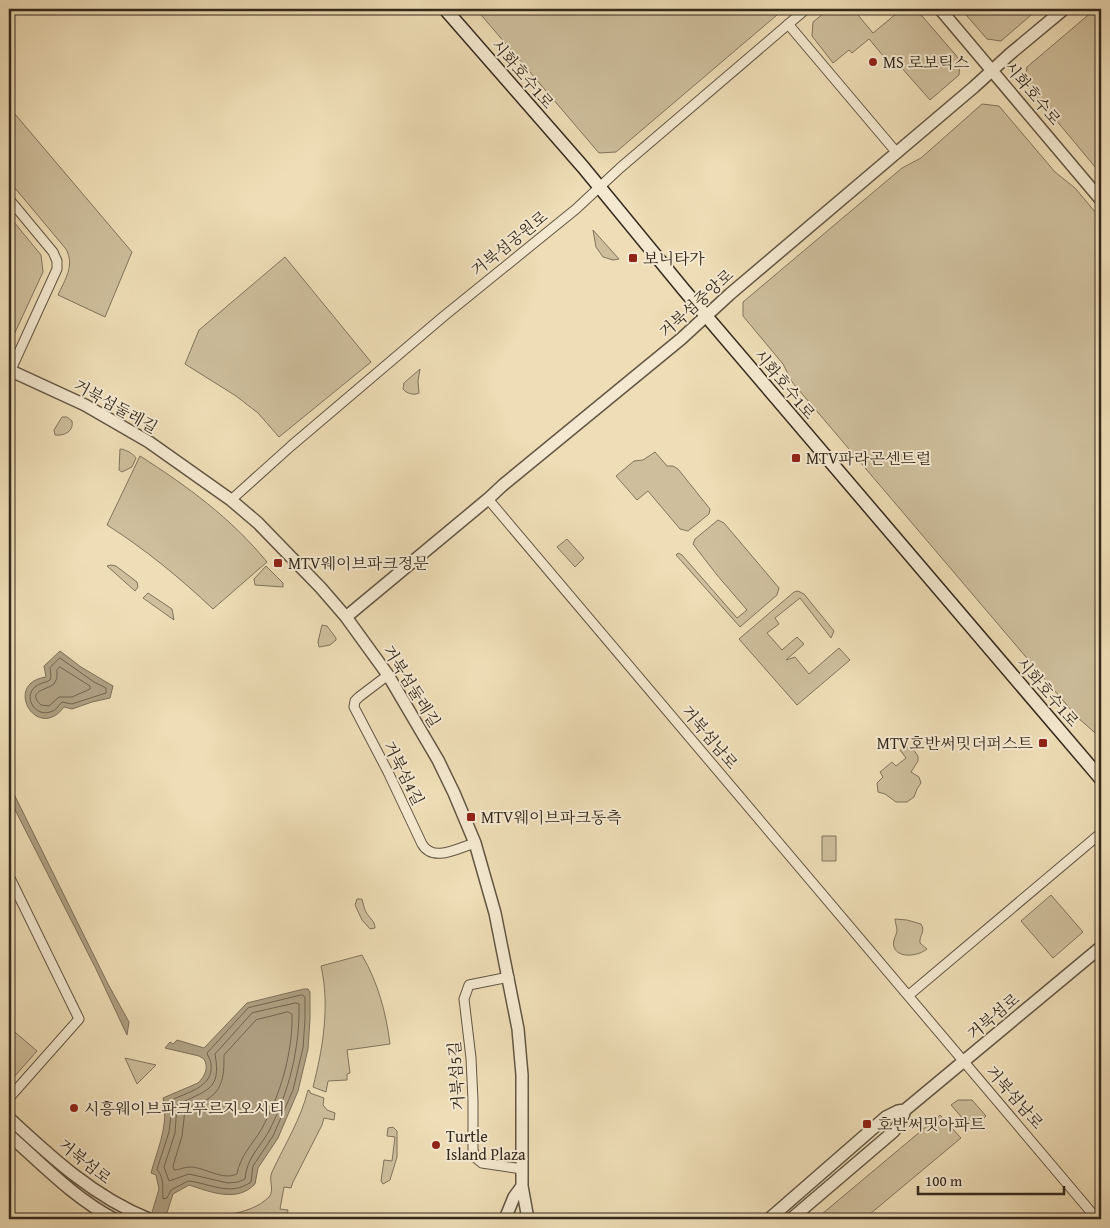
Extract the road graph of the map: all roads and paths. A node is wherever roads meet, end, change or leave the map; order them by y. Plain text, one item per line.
1 (445, 9) edge
2 (806, 9) edge
3 (940, 9) edge
4 (1064, 9) edge
5 (788, 24) junction
6 (993, 70) junction
7 (897, 153) junction
8 (599, 187) junction
9 (9, 198) edge
10 (1101, 200) edge
11 (706, 316) junction
12 (9, 372) edge
13 (488, 499) junction
14 (230, 500) junction
15 (346, 617) junction
16 (388, 674) junction
17 (1101, 779) edge
18 (1101, 834) edge
19 (475, 844) junction
20 (9, 876) edge
21 (1101, 947) edge
22 (509, 977) junction
23 (909, 995) junction
24 (964, 1061) junction
25 (9, 1098) edge
26 (905, 1110) junction
27 (9, 1118) edge
28 (9, 1135) edge
29 (522, 1168) junction
30 (522, 1186) junction
31 (144, 1217) edge
32 (529, 1218) edge
33 (114, 1219) edge
34 (505, 1219) edge
35 (768, 1219) edge
36 (791, 1219) edge
37 (1097, 1219) edge

1 - 8 main road, 시화호수1로
2 - 5 street, 거북섬공원로
3 - 6 street, 시화호수로
4 - 6 street, 거북섬중앙로
5 - 7 street
5 - 8 street, 거북섬공원로
6 - 7 street, 거북섬중앙로
6 - 10 street, 시화호수로
7 - 11 street, 거북섬중앙로
8 - 11 main road, 시화호수1로
8 - 14 street, 거북섬공원로
9 - 12 street
11 - 13 street, 거북섬중앙로
11 - 17 main road, 시화호수1로
12 - 14 street, 거북섬둘레길
13 - 15 street, 거북섬중앙로
13 - 23 street, 거북섬남로
14 - 15 street, 거북섬둘레길
15 - 16 street, 거북섬둘레길
16 - 19 street, 거북섬둘레길
16 - 19 street, 거북섬4길
18 - 23 street
19 - 22 street, 거북섬둘레길
20 - 25 street
21 - 24 street, 거북섬로
22 - 29 street, 거북섬둘레길
22 - 29 street, 거북섬5길
23 - 24 street, 거북섬남로
24 - 26 street, 거북섬로
24 - 37 street, 거북섬남로
26 - 35 street
26 - 36 street
27 - 31 street, 거북섬로
28 - 33 street
29 - 30 street, 거북섬둘레길
30 - 32 street, 거북섬둘레길
30 - 34 street

